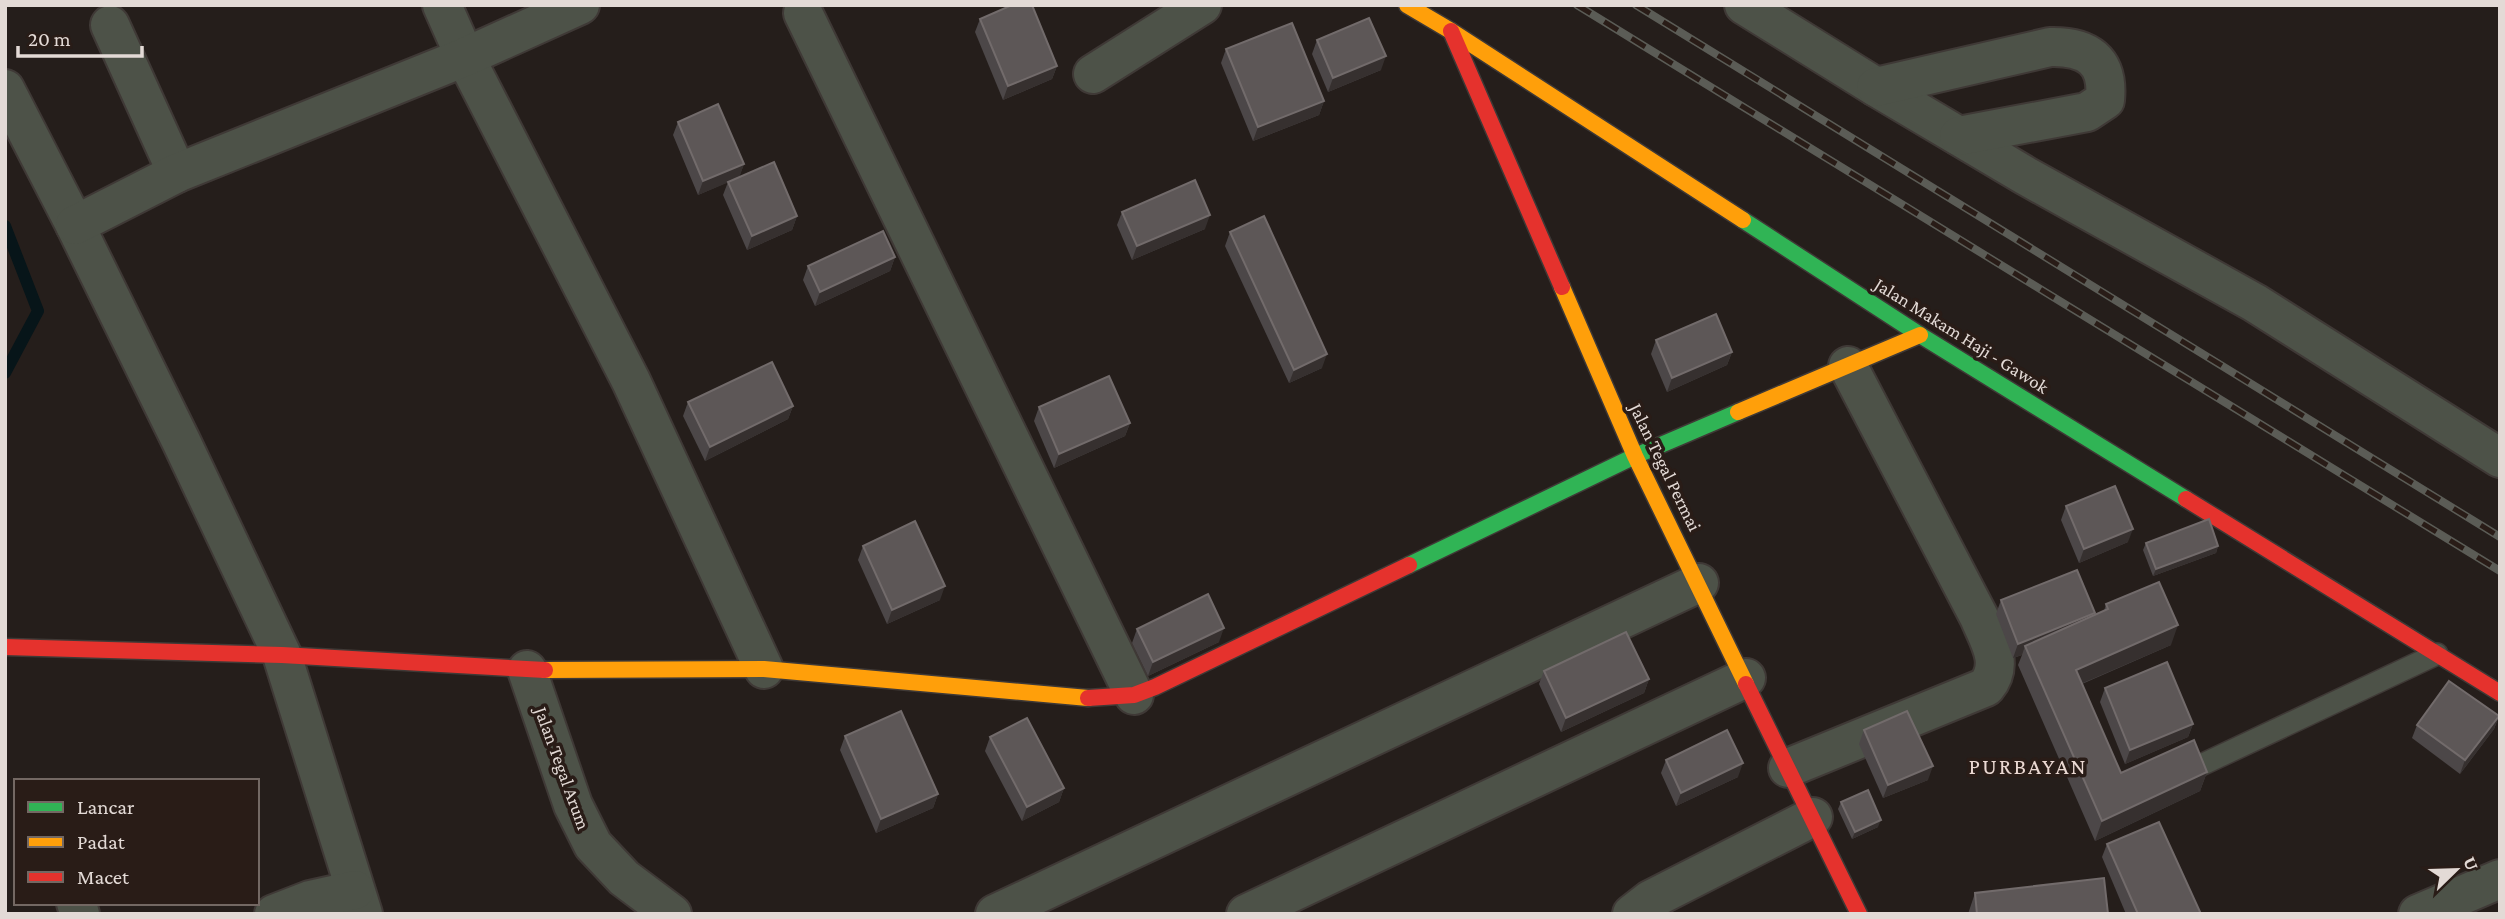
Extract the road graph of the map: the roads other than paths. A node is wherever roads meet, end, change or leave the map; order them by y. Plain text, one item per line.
1 (442, 5) edge
2 (580, 5) edge
3 (1202, 5) edge
4 (1407, 5) edge
5 (1744, 5) edge
6 (803, 13) dead end
7 (110, 25) dead end
8 (1451, 32) junction
9 (465, 57) junction
10 (1093, 74) dead end
11 (1876, 87) junction
12 (5, 89) edge
13 (1959, 136) junction
14 (177, 173) junction
15 (75, 225) junction
16 (1920, 335) junction
17 (1848, 366) junction
18 (1635, 456) junction
19 (2500, 458) edge
20 (1699, 583) junction
21 (5, 648) edge
22 (2437, 654) junction
23 (282, 655) junction
24 (764, 669) junction
25 (527, 670) junction
26 (1746, 678) junction
27 (2500, 693) edge
28 (1134, 695) junction
29 (2199, 766) edge
30 (1788, 768) junction
31 (1813, 817) junction
32 (2500, 879) edge
33 (359, 902) edge
34 (274, 914) edge
35 (672, 914) edge
36 (995, 914) edge
37 (1246, 914) edge
38 (1632, 914) edge
39 (1859, 914) edge
40 (2418, 914) edge

1 - 9 street
2 - 9 street
3 - 10 street
4 - 8 street, Jalan Makam Haji - Gawok
5 - 11 street
6 - 28 street
7 - 14 street
8 - 16 street, Jalan Makam Haji - Gawok
8 - 18 street, Jalan Tegal Permai
9 - 14 street
9 - 24 street
11 - 13 street
11 - 13 street
12 - 15 street
13 - 19 street
14 - 15 street
15 - 23 street
16 - 17 street
16 - 22 street, Jalan Makam Haji - Gawok
17 - 18 street
17 - 30 street
18 - 20 street, Jalan Tegal Permai
18 - 28 street
20 - 26 street, Jalan Tegal Permai
20 - 36 street
21 - 23 street
22 - 27 street, Jalan Makam Haji - Gawok
22 - 29 lane
23 - 25 street
23 - 33 street
24 - 25 street
24 - 28 street
25 - 35 street, Jalan Tegal Arum
26 - 30 street, Jalan Tegal Permai
26 - 37 street
30 - 31 street, Jalan Tegal Permai
31 - 38 street
31 - 39 street, Jalan Tegal Permai
32 - 40 street
33 - 34 street

